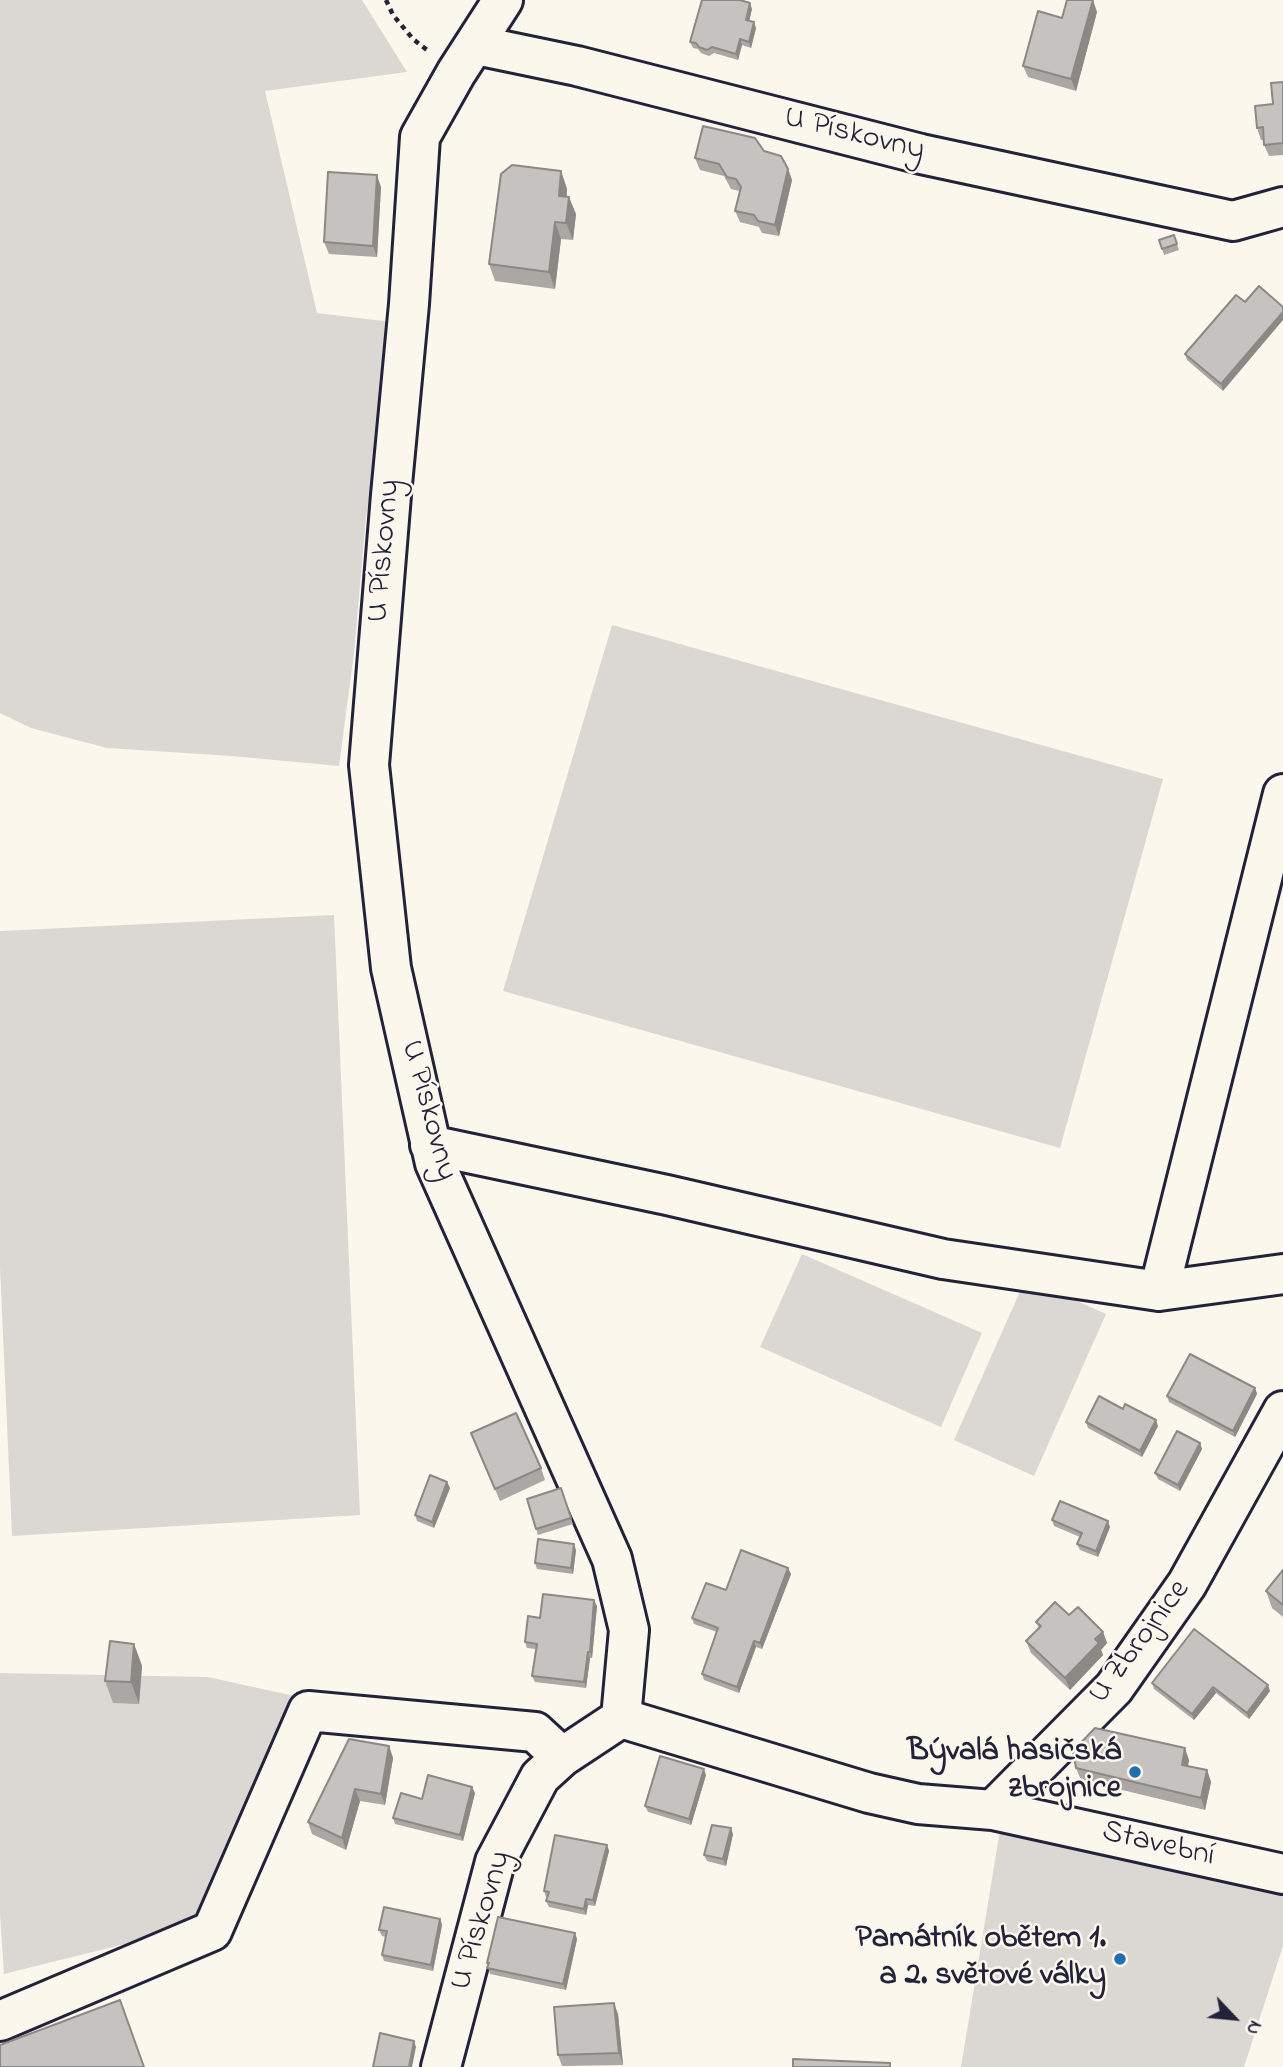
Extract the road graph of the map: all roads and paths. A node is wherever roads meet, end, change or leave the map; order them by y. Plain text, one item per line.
1 (386, 0) edge
2 (503, 0) edge
3 (466, 59) junction
4 (1283, 207) edge
5 (1283, 794) edge
6 (430, 1145) junction
7 (1283, 1274) edge
8 (1158, 1291) junction
9 (1283, 1411) edge
10 (621, 1718) junction
11 (562, 1757) junction
12 (993, 1810) junction
13 (1283, 1874) edge
14 (0, 2021) edge
15 (441, 2067) edge

1 - 3 path
2 - 3 street, U Pískovny
3 - 4 street, U Pískovny
3 - 6 street, U Pískovny
5 - 8 street
6 - 8 street
6 - 10 street, U Pískovny
7 - 8 street
9 - 12 street, U Zbrojnice
10 - 11 street, U Pískovny
10 - 12 street
11 - 14 street
11 - 15 street, U Pískovny
12 - 13 street, Stavební

